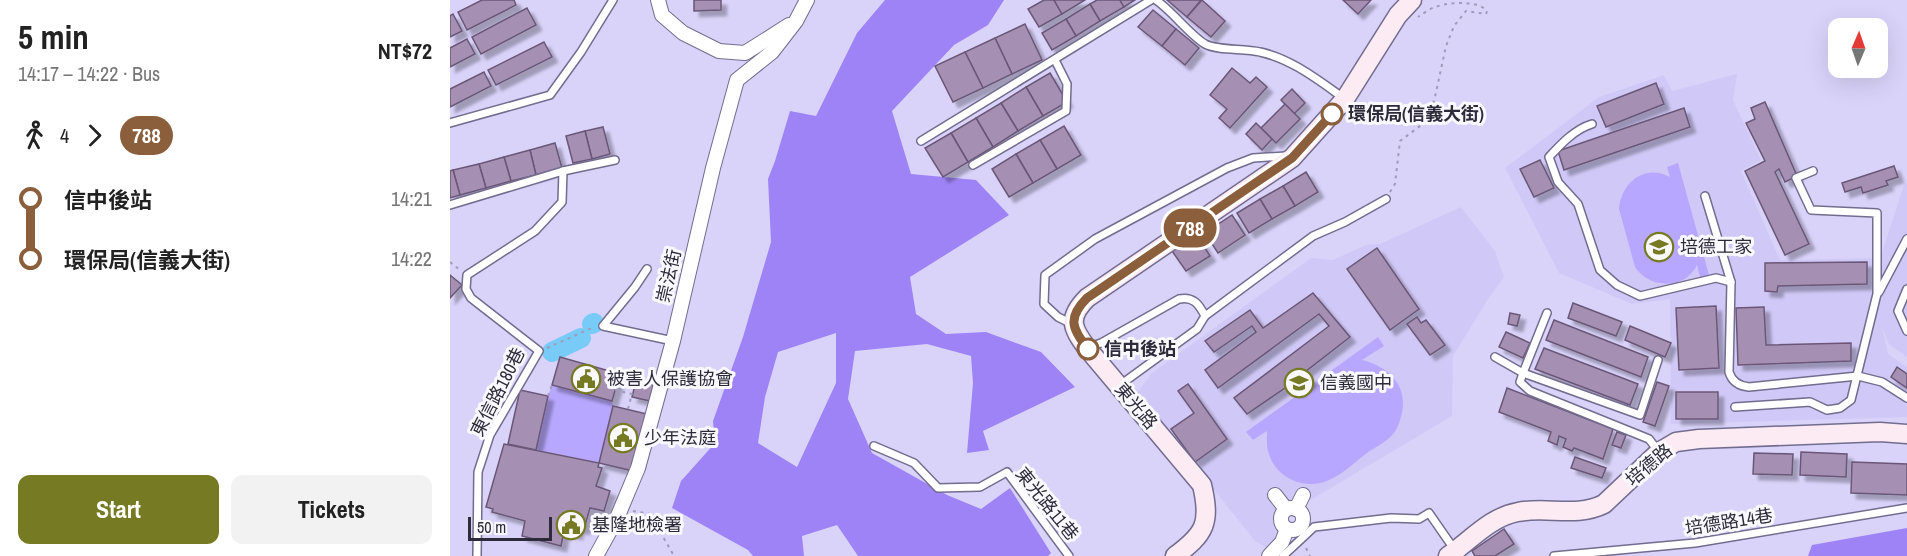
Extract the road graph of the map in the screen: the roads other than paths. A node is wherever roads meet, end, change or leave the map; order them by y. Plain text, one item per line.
1 (613, 0) edge
2 (658, 0) edge
3 (807, 0) edge
4 (1151, 0) edge
5 (1156, 0) edge
6 (1412, 0) edge
7 (796, 21) junction
8 (1055, 60) junction
9 (1345, 99) junction
10 (450, 123) edge
11 (1592, 124) dead end
12 (921, 141) dead end
13 (1294, 156) junction
14 (615, 159) dead end
15 (973, 165) dead end
16 (563, 171) junction
17 (1813, 171) dead end
18 (1705, 196) dead end
19 (1386, 200) road end
20 (450, 205) edge
21 (1907, 239) edge
22 (647, 269) dead end
23 (1731, 282) junction
24 (1907, 289) edge
25 (1877, 294) junction
26 (1547, 313) dead end
27 (1205, 316) junction
28 (1074, 325) junction
29 (1907, 331) edge
30 (673, 341) junction
31 (1087, 348) junction
32 (1495, 357) dead end
33 (1658, 360) dead end
34 (1523, 373) junction
35 (1858, 376) junction
36 (1119, 386) junction
37 (1907, 398) edge
38 (1735, 407) dead end
39 (1907, 434) edge
40 (874, 446) dead end
41 (1659, 452) junction
42 (1275, 495) dead end
43 (1303, 495) dead end
44 (1907, 508) edge
45 (1291, 509) junction
46 (1452, 553) edge
47 (477, 556) edge
48 (596, 556) edge
49 (1069, 556) edge
50 (1175, 556) edge
51 (1269, 556) edge
52 (1283, 556) edge
53 (1554, 556) edge

1 - 10 lane
2 - 7 street
3 - 7 street, 崇法街
4 - 8 lane
5 - 9 lane
6 - 9 street
7 - 30 street, 崇法街
8 - 12 lane
8 - 15 lane
9 - 13 street
11 - 23 lane
13 - 28 street
13 - 28 lane
14 - 16 lane
16 - 20 lane
16 - 47 lane, 東信路180巷
17 - 25 lane
18 - 23 lane
19 - 27 lane
21 - 25 lane
22 - 30 lane
23 - 35 lane
24 - 29 lane
25 - 35 lane
26 - 34 lane
27 - 31 lane
27 - 36 lane
28 - 31 street, 東光路
30 - 48 street, 崇法街
31 - 36 street, 東光路
32 - 34 lane
33 - 34 lane
34 - 41 lane
35 - 37 lane
35 - 38 lane
36 - 50 street, 東光路
39 - 41 street, 培德路
40 - 49 lane, 東光路11巷
41 - 46 street, 培德路
42 - 45 street
43 - 45 street
44 - 53 lane, 培德路14巷
45 - 51 street
46 - 52 lane

